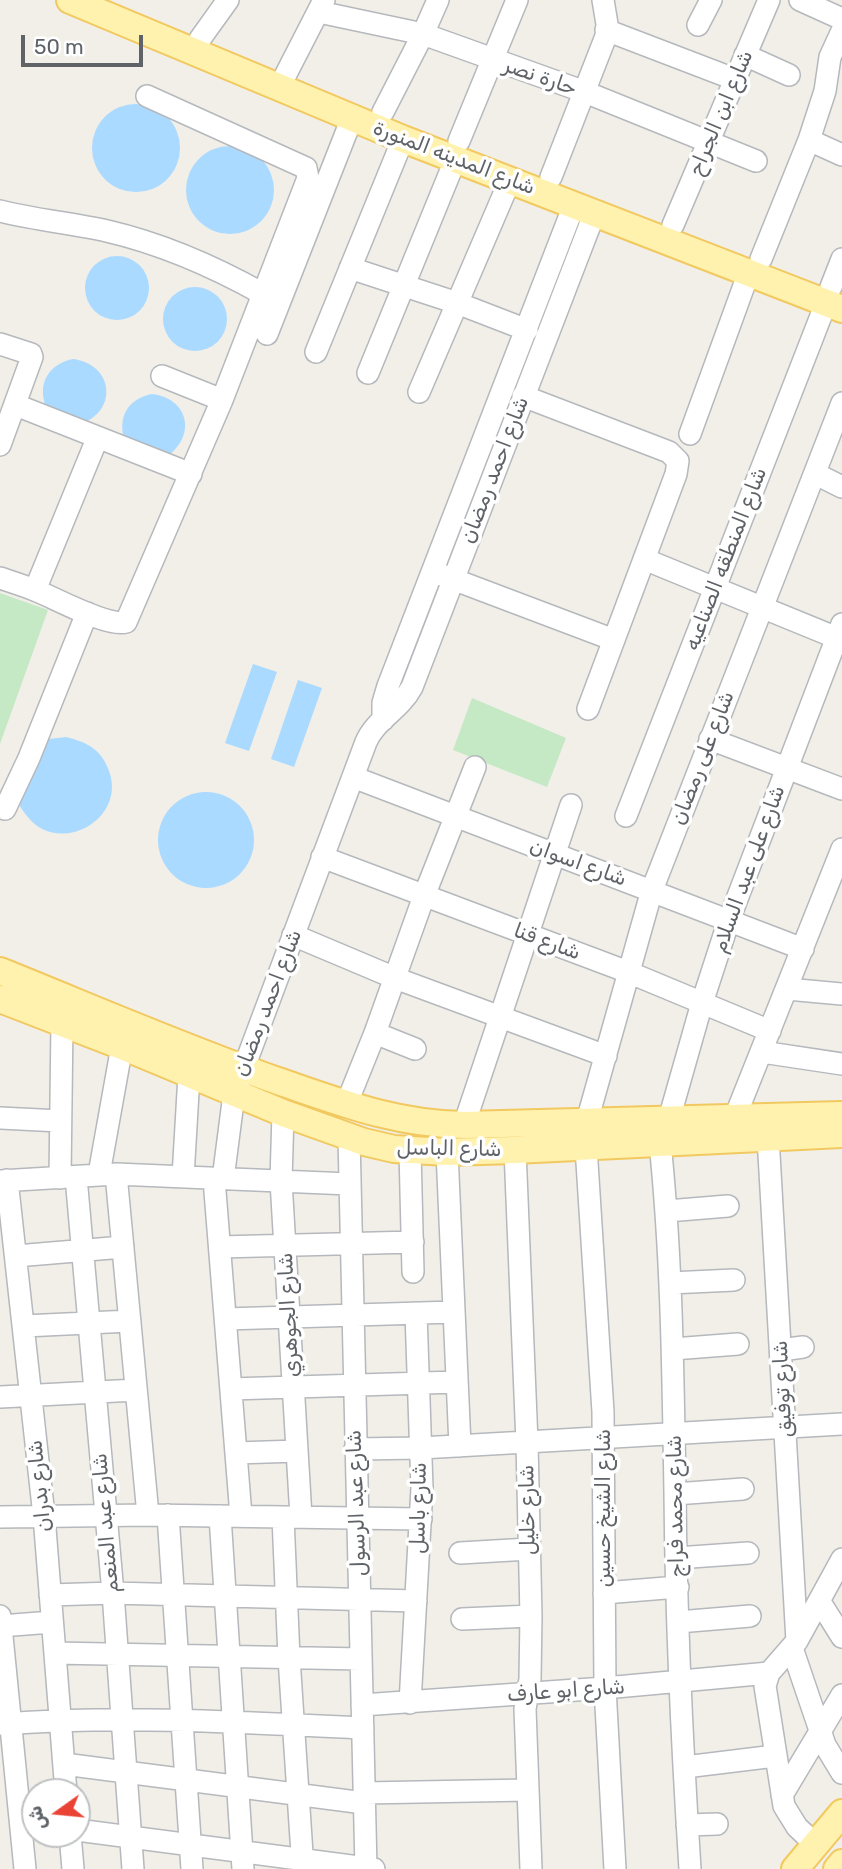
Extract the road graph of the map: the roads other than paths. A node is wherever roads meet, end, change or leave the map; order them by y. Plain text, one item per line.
1 (70, 0) edge
2 (116, 0) edge
3 (228, 0) edge
4 (438, 0) edge
5 (517, 0) edge
6 (602, 0) edge
7 (711, 0) edge
8 (769, 0) edge
9 (800, 0) edge
10 (321, 6) edge
11 (842, 19) edge
12 (698, 25) dead end
13 (606, 30) junction
14 (842, 31) edge
15 (424, 34) junction
16 (200, 39) junction
17 (745, 55) junction
18 (493, 60) junction
19 (835, 66) edge
20 (286, 74) junction
21 (789, 75) dead end
22 (734, 79) junction
23 (585, 92) junction
24 (147, 96) dead end
25 (383, 112) junction
26 (352, 118) junction
27 (403, 139) junction
28 (809, 140) junction
29 (709, 141) junction
30 (458, 150) junction
31 (842, 155) edge
32 (756, 161) dead end
33 (551, 177) junction
34 (510, 180) junction
35 (584, 208) junction
36 (0, 211) edge
37 (673, 225) junction
38 (842, 259) edge
39 (755, 266) junction
40 (350, 268) junction
41 (403, 284) junction
42 (263, 294) junction
43 (835, 298) edge
44 (457, 303) junction
45 (527, 330) junction
46 (267, 334) dead end
47 (0, 344) edge
48 (316, 352) dead end
49 (368, 373) dead end
50 (162, 376) dead end
51 (419, 392) dead end
52 (523, 396) junction
53 (222, 400) junction
54 (842, 403) edge
55 (16, 405) junction
56 (690, 434) dead end
57 (97, 439) junction
58 (0, 445) edge
59 (191, 474) junction
60 (816, 474) junction
61 (842, 487) edge
62 (644, 559) junction
63 (433, 571) junction
64 (0, 578) edge
65 (453, 579) junction
66 (36, 590) junction
67 (714, 590) junction
68 (762, 609) junction
69 (87, 613) junction
70 (840, 634) edge
71 (614, 640) junction
72 (588, 709) dead end
73 (383, 720) junction
74 (710, 739) junction
75 (475, 767) dead end
76 (786, 768) junction
77 (353, 777) junction
78 (842, 789) edge
79 (571, 806) dead end
80 (5, 809) dead end
81 (626, 816) dead end
82 (456, 817) junction
83 (842, 849) edge
84 (554, 855) junction
85 (323, 857) junction
86 (652, 890) junction
87 (833, 895) edge
88 (424, 896) junction
89 (729, 920) junction
90 (293, 935) junction
91 (527, 935) junction
92 (803, 949) junction
93 (0, 971) edge
94 (628, 972) junction
95 (395, 978) junction
96 (787, 989) junction
97 (842, 994) edge
98 (702, 1003) junction
99 (1, 1004) edge
100 (500, 1016) junction
101 (62, 1023) junction
102 (770, 1031) junction
103 (375, 1033) junction
104 (122, 1046) junction
105 (415, 1049) dead end
106 (762, 1052) junction
107 (606, 1056) junction
108 (842, 1063) edge
109 (243, 1069) junction
110 (189, 1075) junction
111 (233, 1094) junction
112 (346, 1105) junction
113 (283, 1113) junction
114 (842, 1115) edge
115 (0, 1118) edge
116 (60, 1121) junction
117 (464, 1125) junction
118 (734, 1128) junction
119 (665, 1131) junction
120 (587, 1134) junction
121 (842, 1134) edge
122 (349, 1137) junction
123 (768, 1138) junction
124 (515, 1150) junction
125 (410, 1152) junction
126 (447, 1152) junction
127 (108, 1174) junction
128 (68, 1177) junction
129 (183, 1177) junction
130 (218, 1179) junction
131 (4, 1181) edge
132 (281, 1181) junction
133 (349, 1184) junction
134 (728, 1206) dead end
135 (667, 1211) junction
136 (413, 1241) junction
137 (350, 1243) junction
138 (284, 1245) junction
139 (123, 1247) junction
140 (220, 1247) junction
141 (82, 1251) junction
142 (16, 1256) junction
143 (413, 1272) dead end
144 (734, 1279) dead end
145 (670, 1283) junction
146 (10, 1298) edge
147 (453, 1311) junction
148 (416, 1313) junction
149 (352, 1315) junction
150 (289, 1317) junction
151 (226, 1319) junction
152 (130, 1321) junction
153 (88, 1323) junction
154 (23, 1326) junction
155 (738, 1344) dead end
156 (803, 1347) dead end
157 (673, 1349) junction
158 (781, 1350) junction
159 (456, 1382) junction
160 (418, 1383) junction
161 (354, 1385) junction
162 (293, 1387) junction
163 (231, 1389) junction
164 (136, 1390) junction
165 (94, 1392) junction
166 (31, 1396) junction
167 (0, 1397) edge
168 (842, 1424) edge
169 (785, 1427) junction
170 (674, 1434) junction
171 (603, 1438) junction
172 (527, 1443) junction
173 (460, 1446) junction
174 (421, 1448) junction
175 (355, 1450) junction
176 (297, 1451) junction
177 (236, 1453) junction
178 (743, 1489) dead end
179 (675, 1494) junction
180 (105, 1515) junction
181 (158, 1515) junction
182 (44, 1516) junction
183 (231, 1516) junction
184 (0, 1517) edge
185 (292, 1517) junction
186 (357, 1518) junction
187 (421, 1519) junction
188 (529, 1549) junction
189 (460, 1553) dead end
190 (748, 1553) dead end
191 (677, 1558) junction
192 (842, 1559) edge
193 (678, 1587) junction
194 (113, 1593) junction
195 (604, 1593) junction
196 (50, 1595) junction
197 (173, 1595) junction
198 (225, 1596) junction
199 (286, 1598) junction
200 (359, 1600) junction
201 (416, 1601) junction
202 (820, 1602) junction
203 (531, 1616) junction
204 (750, 1616) dead end
205 (462, 1619) dead end
206 (52, 1622) junction
207 (678, 1622) junction
208 (0, 1623) edge
209 (842, 1637) edge
210 (794, 1644) junction
211 (55, 1653) junction
212 (117, 1654) junction
213 (177, 1656) junction
214 (229, 1657) junction
215 (289, 1658) junction
216 (361, 1659) junction
217 (769, 1674) junction
218 (680, 1682) junction
219 (605, 1688) junction
220 (527, 1694) junction
221 (842, 1695) edge
222 (410, 1703) junction
223 (362, 1705) junction
224 (60, 1719) junction
225 (122, 1720) junction
226 (182, 1720) junction
227 (233, 1722) junction
228 (5, 1723) edge
229 (293, 1725) junction
230 (363, 1728) junction
231 (821, 1732) junction
232 (775, 1756) junction
233 (64, 1764) junction
234 (685, 1767) junction
235 (126, 1773) junction
236 (842, 1773) edge
237 (65, 1778) edge
238 (186, 1780) junction
239 (238, 1787) junction
240 (528, 1790) junction
241 (298, 1795) junction
242 (782, 1795) junction
243 (364, 1798) junction
244 (842, 1813) edge
245 (19, 1824) edge
246 (717, 1824) dead end
247 (687, 1825) junction
248 (91, 1832) edge
249 (131, 1837) junction
250 (190, 1845) junction
251 (816, 1845) junction
252 (71, 1848) edge
253 (242, 1860) edge
254 (842, 1863) edge
255 (302, 1865) edge
256 (25, 1869) edge
257 (73, 1869) edge
258 (134, 1869) edge
259 (192, 1869) edge
260 (366, 1869) edge
261 (374, 1869) edge
262 (531, 1869) edge
263 (615, 1869) edge
264 (690, 1869) edge
265 (795, 1869) edge
266 (837, 1869) edge

1 - 26 main road, شارع المدينه المنورة
2 - 16 main road, شارع المدينه المنورة
3 - 16 street
4 - 15 street
5 - 18 street
6 - 13 street
7 - 12 street
8 - 17 street, شارع ابن الجراح
9 - 11 street
10 - 15 street, حارة نصر
10 - 20 street
13 - 22 street
13 - 23 street
14 - 19 street
15 - 18 street, حارة نصر
15 - 25 street
16 - 20 main road, شارع المدينه المنورة
17 - 21 street
17 - 22 street, شارع ابن الجراح
18 - 23 street, حارة نصر
18 - 30 street
19 - 28 street
20 - 25 main road, شارع المدينه المنورة
22 - 29 street, شارع ابن الجراح
23 - 29 street, حارة نصر
23 - 33 street
24 - 42 street
25 - 30 main road, شارع المدينه المنورة
26 - 27 main road, شارع المدينه المنورة
26 - 46 street
27 - 30 main road, شارع المدينه المنورة
27 - 40 street
28 - 31 street
28 - 39 street
29 - 32 street, حارة نصر
29 - 37 street, شارع ابن الجراح
30 - 33 main road, شارع المدينه المنورة
30 - 34 main road, شارع المدينه المنورة
30 - 41 street
33 - 37 main road, شارع المدينه المنورة
34 - 35 main road, شارع المدينه المنورة
34 - 44 street
35 - 39 main road, شارع المدينه المنورة
35 - 45 street, شارع احمد رمضان
35 - 52 street, شارع احمد رمضان
36 - 42 street
37 - 39 main road, شارع المدينه المنورة
38 - 43 street, شارع المنطقه الصناعيه
39 - 43 main road, شارع المدينه المنورة
39 - 56 street
40 - 41 street
40 - 48 street
41 - 44 street
41 - 49 street
42 - 53 street
43 - 67 street, شارع المنطقه الصناعيه
44 - 45 street
44 - 51 street
45 - 63 street, شارع احمد رمضان
47 - 55 street
50 - 53 street
52 - 62 street
52 - 65 street, شارع احمد رمضان
53 - 59 street
54 - 60 street, شارع على رمضان
55 - 57 street
55 - 58 street
57 - 59 street
57 - 66 street
59 - 69 street
60 - 61 street
60 - 68 street, شارع على رمضان
62 - 67 street
62 - 71 street
63 - 65 street
63 - 73 street, شارع احمد رمضان
64 - 66 street
65 - 71 street
65 - 73 street, شارع احمد رمضان
66 - 69 street
67 - 68 street
67 - 81 street, شارع المنطقه الصناعيه
68 - 70 street
68 - 74 street, شارع على رمضان
69 - 80 street
70 - 76 street, شارع على عبد السلام
71 - 72 street
73 - 77 street, شارع احمد رمضان
74 - 76 street
74 - 86 street, شارع على رمضان
75 - 82 street
76 - 78 street
76 - 89 street, شارع على عبد السلام
77 - 82 street, شارع اسوان
77 - 85 street, شارع احمد رمضان
79 - 84 street
82 - 84 street, شارع اسوان
82 - 88 street
83 - 87 street
84 - 86 street, شارع اسوان
84 - 91 street
85 - 88 street, شارع قنا
85 - 90 street, شارع احمد رمضان
86 - 89 street, شارع اسوان
86 - 94 street, شارع على رمضان
87 - 92 street
88 - 91 street, شارع قنا
88 - 95 street
89 - 92 street, شارع اسوان
89 - 98 street, شارع على عبد السلام
90 - 95 street
90 - 109 street, شارع احمد رمضان
91 - 94 street, شارع قنا
91 - 100 street
92 - 96 street
93 - 109 main road, شارع الباسل
94 - 98 street, شارع قنا
94 - 107 street, شارع على رمضان
95 - 100 street
95 - 103 street
96 - 97 street
96 - 102 street
98 - 102 street, شارع قنا
98 - 119 street, شارع على عبد السلام
99 - 101 main road, شارع الباسل
100 - 107 street
100 - 117 street
101 - 104 main road, شارع الباسل
101 - 116 street, شارع عبد المنعم
102 - 106 street
103 - 105 street
103 - 112 street
104 - 110 main road, شارع الباسل
104 - 127 street
106 - 108 street
106 - 118 street
107 - 120 street, شارع على رمضان
109 - 111 street, شارع احمد رمضان
109 - 112 main road, شارع الباسل
110 - 111 main road, شارع الباسل
110 - 129 street
111 - 113 main road, شارع الباسل
111 - 130 street, شارع احمد رمضان
112 - 117 main road, شارع الباسل
113 - 122 main road, شارع الباسل
113 - 132 street, شارع الجوهري
114 - 118 main road, شارع الباسل
115 - 116 street
116 - 128 street, شارع عبد المنعم
117 - 120 main road, شارع الباسل
118 - 119 main road, شارع الباسل
118 - 123 main road, شارع الباسل
119 - 120 main road, شارع الباسل
119 - 135 street, شارع محمد فراج
120 - 124 main road, شارع الباسل
120 - 171 street, شارع الشيخ حسين
121 - 123 main road, شارع الباسل
122 - 125 main road, شارع الباسل
122 - 133 street, شارع عبد الرسول
123 - 158 street, شارع توفيق
124 - 126 main road, شارع الباسل
124 - 172 street, شارع خليل
125 - 126 main road, شارع الباسل
125 - 136 street
126 - 147 street
127 - 128 street
127 - 129 street
127 - 139 street
128 - 131 street
128 - 141 street, شارع عبد المنعم
129 - 130 street
130 - 132 street
130 - 140 street, شارع احمد رمضان
131 - 142 street, شارع بدران
132 - 133 street
132 - 138 street, شارع الجوهري
133 - 137 street, شارع عبد الرسول
134 - 135 street
135 - 145 street, شارع محمد فراج
136 - 137 street
136 - 143 street
137 - 138 street
137 - 149 street, شارع عبد الرسول
138 - 140 street
138 - 150 street, شارع الجوهري
139 - 141 street
139 - 152 street
140 - 151 street, شارع احمد رمضان
141 - 142 street
141 - 153 street, شارع عبد المنعم
142 - 146 street, شارع بدران
144 - 145 street
145 - 157 street, شارع محمد فراج
146 - 154 street, شارع بدران
147 - 148 street
147 - 159 street
148 - 149 street
148 - 160 street, شارع باسل
149 - 150 street
149 - 161 street, شارع عبد الرسول
150 - 151 street
150 - 162 street, شارع الجوهري
151 - 163 street, شارع احمد رمضان
152 - 153 street
152 - 164 street
153 - 154 street
153 - 165 street, شارع عبد المنعم
154 - 166 street, شارع بدران
155 - 157 street
156 - 158 street
157 - 170 street, شارع محمد فراج
158 - 169 street, شارع توفيق
159 - 160 street
159 - 173 street
160 - 161 street
160 - 174 street, شارع باسل
161 - 162 street
161 - 175 street, شارع عبد الرسول
162 - 163 street
162 - 176 street, شارع الجوهري
163 - 177 street, شارع احمد رمضان
164 - 165 street
164 - 181 street
165 - 166 street
165 - 180 street, شارع عبد المنعم
166 - 167 street
166 - 182 street, شارع بدران
168 - 169 street
169 - 170 street
169 - 210 street, شارع توفيق
170 - 171 street
170 - 179 street, شارع محمد فراج
171 - 172 street
171 - 195 street, شارع الشيخ حسين
172 - 173 street
172 - 188 street, شارع خليل
173 - 174 street
174 - 175 street
174 - 187 street, شارع باسل
175 - 186 street, شارع عبد الرسول
176 - 177 street
176 - 185 street, شارع الجوهري
177 - 183 street, شارع احمد رمضان
178 - 179 street
179 - 191 street, شارع محمد فراج
180 - 181 street
180 - 182 street
180 - 194 street, شارع عبد المنعم
181 - 183 street
181 - 197 street
182 - 184 street
182 - 196 street, شارع بدران
183 - 185 street
183 - 198 street, شارع احمد رمضان
185 - 186 street
185 - 199 street, شارع الجوهري
186 - 187 street
186 - 200 street, شارع عبد الرسول
187 - 201 street, شارع باسل
188 - 189 street
188 - 203 street, شارع خليل
190 - 191 street
191 - 193 street, شارع محمد فراج
192 - 202 street
193 - 195 street
193 - 207 street, شارع محمد فراج
194 - 196 street
194 - 197 street
194 - 212 street, شارع عبد المنعم
195 - 219 street, شارع الشيخ حسين
196 - 206 street, شارع بدران
197 - 198 street
197 - 213 street
198 - 199 street
198 - 214 street, شارع احمد رمضان
199 - 200 street
199 - 215 street, شارع الجوهري
200 - 201 street
200 - 216 street, شارع عبد الرسول
201 - 222 street, شارع باسل
202 - 209 street
202 - 210 street
203 - 205 street
203 - 220 street, شارع خليل
204 - 207 street
206 - 208 street
206 - 211 street, شارع بدران
207 - 218 street, شارع محمد فراج
208 - 228 street
210 - 217 street
210 - 231 street, شارع توفيق
211 - 212 street
211 - 224 street, شارع بدران
212 - 213 street
212 - 225 street, شارع عبد المنعم
213 - 214 street
213 - 226 street
214 - 215 street
214 - 227 street, شارع احمد رمضان
215 - 216 street
215 - 229 street, شارع الجوهري
216 - 223 street, شارع عبد الرسول
217 - 218 street, شارع ابو عارف
217 - 232 street
218 - 219 street, شارع ابو عارف
218 - 234 street, شارع محمد فراج
219 - 220 street, شارع ابو عارف
219 - 263 street, شارع الشيخ حسين
220 - 222 street, شارع ابو عارف
220 - 240 street, شارع خليل
221 - 231 street
222 - 223 street, شارع ابو عارف
223 - 230 street, شارع عبد الرسول
224 - 225 street
224 - 228 street
224 - 233 street, شارع بدران
225 - 226 street
225 - 235 street, شارع عبد المنعم
226 - 227 street
226 - 238 street
227 - 229 street
227 - 239 street, شارع احمد رمضان
228 - 245 street
229 - 230 street
229 - 241 street, شارع الجوهري
230 - 243 street, شارع عبد الرسول
231 - 236 street, شارع توفيق
231 - 242 street
232 - 234 street
232 - 242 street
233 - 235 street
233 - 237 street, شارع بدران
234 - 247 street, شارع محمد فراج
235 - 238 street
235 - 249 street, شارع عبد المنعم
238 - 239 street
238 - 250 street
239 - 241 street
239 - 253 street, شارع احمد رمضان
240 - 243 street
240 - 262 street, شارع خليل
241 - 243 street
241 - 255 street, شارع الجوهري
242 - 251 street
243 - 260 street, شارع عبد الرسول
244 - 251 main road
245 - 256 street
246 - 247 street
247 - 264 street, شارع محمد فراج
248 - 249 street
249 - 250 street
249 - 258 street, شارع عبد المنعم
250 - 253 street
250 - 259 street
251 - 265 main road
252 - 257 street
253 - 255 street
254 - 266 main road
255 - 260 street
260 - 261 street

